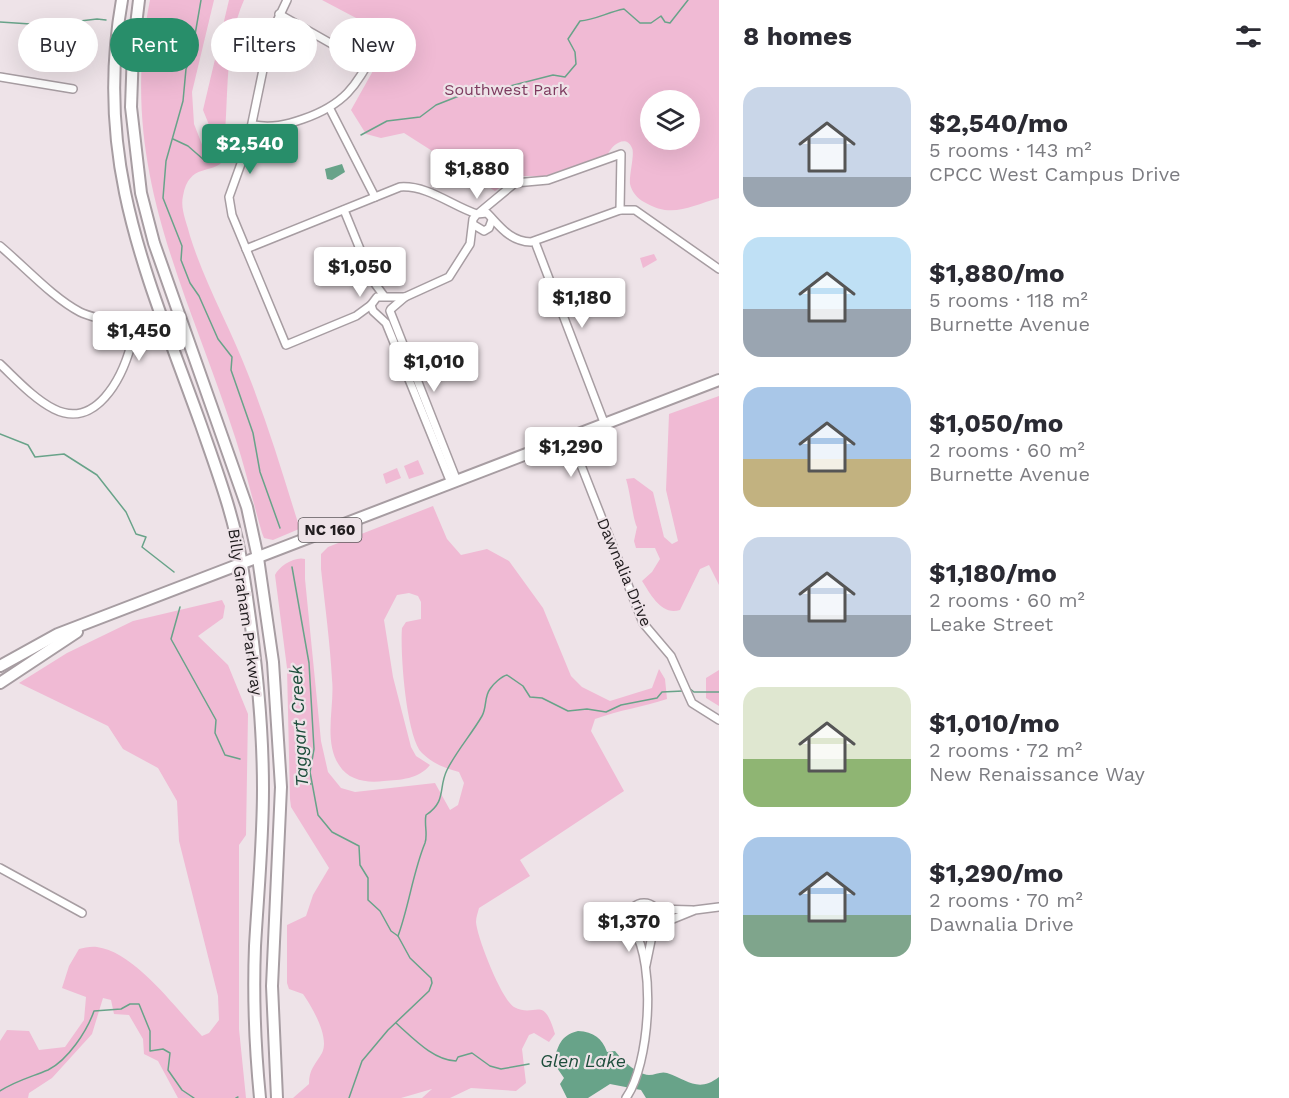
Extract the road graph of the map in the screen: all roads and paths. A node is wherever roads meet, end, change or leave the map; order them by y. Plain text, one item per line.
1 (122, 0) edge
2 (139, 0) edge
3 (287, 0) edge
4 (279, 14) junction
5 (329, 42) edge
6 (362, 72) edge
7 (0, 77) edge
8 (73, 89) dead end
9 (330, 109) junction
10 (253, 125) junction
11 (375, 197) junction
12 (497, 199) junction
13 (461, 209) junction
14 (344, 210) junction
15 (620, 210) junction
16 (479, 213) junction
17 (491, 218) junction
18 (473, 224) junction
19 (485, 230) junction
20 (504, 232) junction
21 (536, 242) junction
22 (470, 244) junction
23 (0, 246) edge
24 (246, 249) junction
25 (719, 269) edge
26 (373, 281) junction
27 (385, 297) junction
28 (405, 297) junction
29 (372, 303) junction
30 (390, 310) junction
31 (378, 315) junction
32 (356, 316) junction
33 (0, 364) edge
34 (719, 380) edge
35 (605, 424) junction
36 (570, 437) junction
37 (454, 482) junction
38 (258, 558) junction
39 (242, 565) junction
40 (89, 623) junction
41 (0, 666) edge
42 (0, 683) edge
43 (719, 720) edge
44 (0, 868) edge
45 (719, 907) edge
46 (656, 909) junction
47 (695, 910) junction
48 (82, 913) dead end
49 (656, 928) junction
50 (634, 930) junction
51 (645, 967) junction
52 (628, 1096) edge
53 (260, 1098) edge
54 (277, 1098) edge

1 - 39 main road, Billy Graham Parkway
2 - 38 main road, Billy Graham Parkway
3 - 4 street
4 - 5 street
4 - 10 street
6 - 9 street
7 - 8 street
9 - 10 street
9 - 11 street
10 - 24 street
11 - 13 street
11 - 14 street
12 - 15 street
12 - 16 street
12 - 17 street
13 - 16 street
13 - 18 street
14 - 24 street
14 - 26 street
15 - 21 street
15 - 25 street
16 - 17 street
16 - 18 street
17 - 19 street
17 - 20 street
18 - 19 street
18 - 22 street
19 - 20 street
19 - 22 street
20 - 21 street
21 - 35 street
22 - 28 street
23 - 33 street
24 - 32 street
26 - 27 street
26 - 29 street
27 - 28 street
27 - 29 street
27 - 30 street
28 - 30 street
29 - 31 street
29 - 32 street
30 - 31 street
30 - 37 street
31 - 32 street
31 - 37 street
34 - 35 main road, NC 160
35 - 36 main road, NC 160
36 - 37 main road, NC 160
36 - 43 street, Dawnalia Drive
37 - 38 main road, NC 160
38 - 39 main road, NC 160
38 - 54 main road, Billy Graham Parkway
39 - 40 main road, NC 160
39 - 53 main road, Billy Graham Parkway
40 - 41 main road, NC 160
40 - 42 main road, NC 160
44 - 48 street
45 - 47 street
46 - 47 street
46 - 49 street
46 - 50 street
47 - 49 street
49 - 50 street
49 - 51 street
50 - 51 street
51 - 52 street

